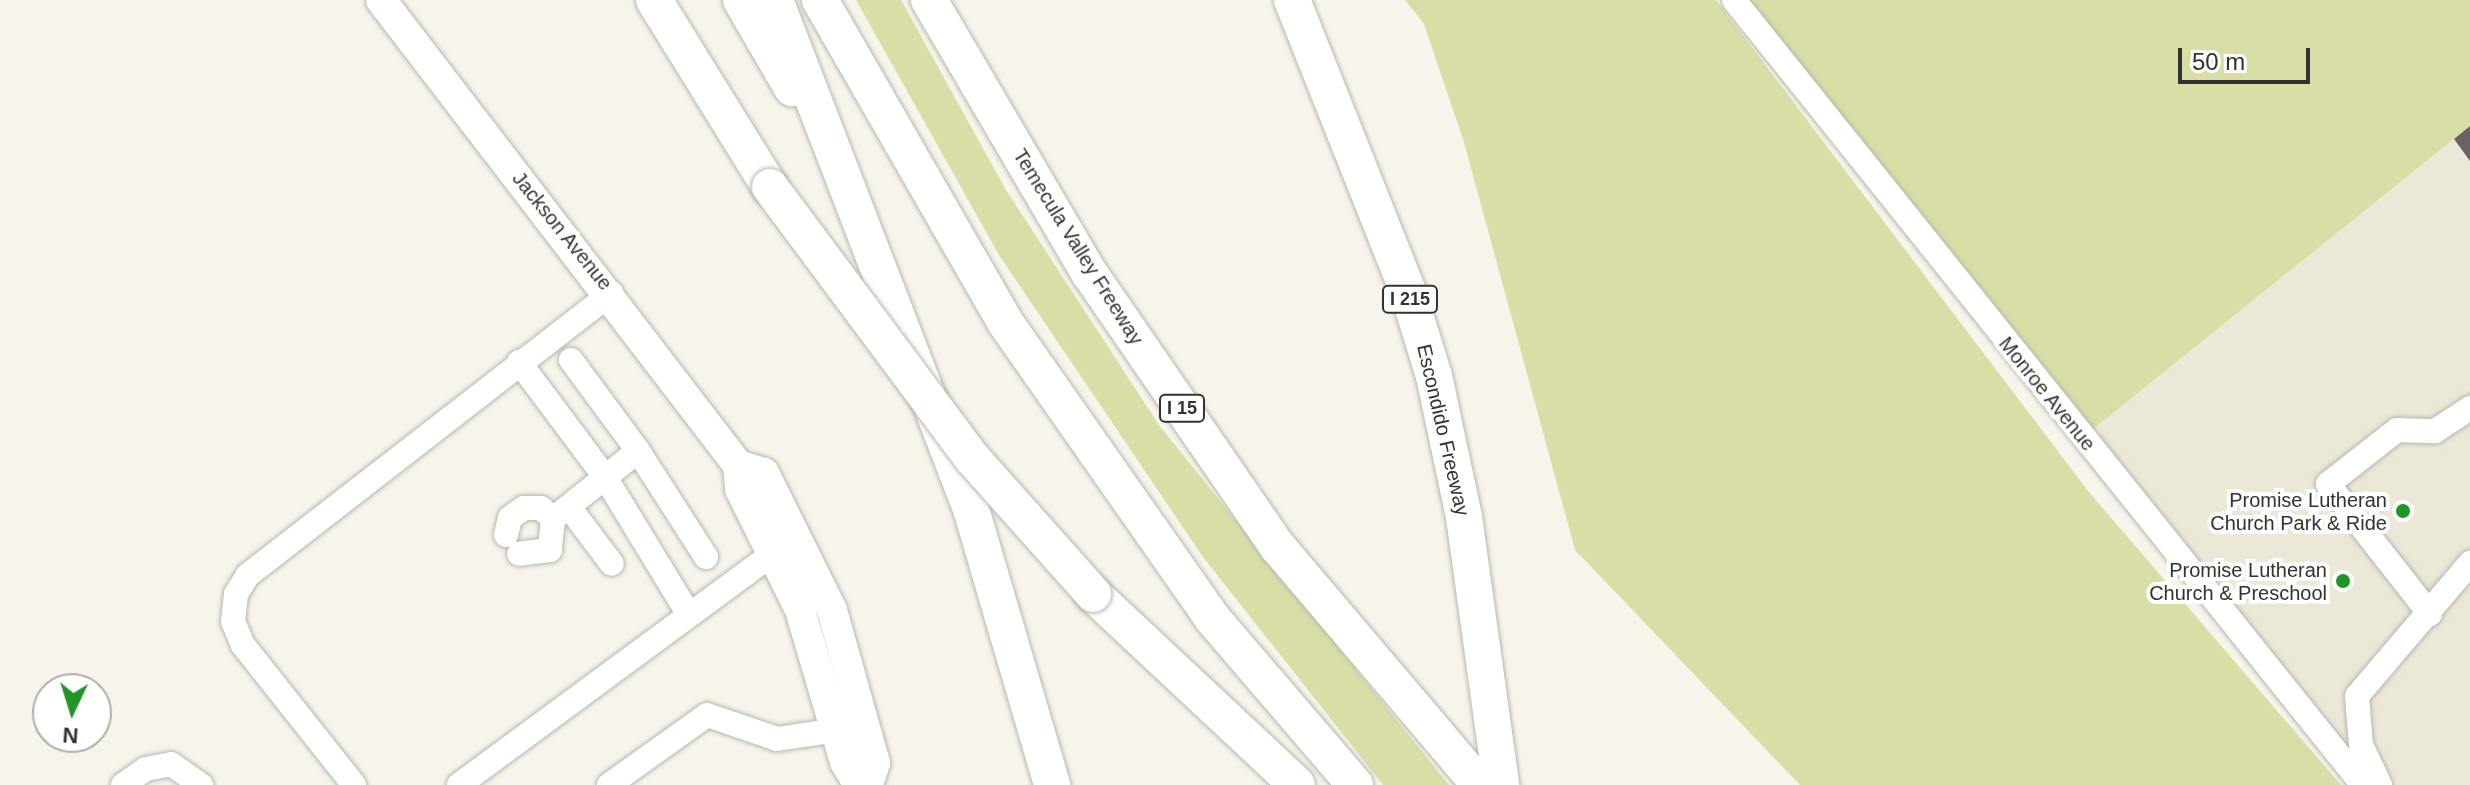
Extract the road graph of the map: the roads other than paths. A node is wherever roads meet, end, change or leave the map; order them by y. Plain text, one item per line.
1 (381, 0) edge
2 (654, 0) edge
3 (741, 0) edge
4 (775, 0) edge
5 (820, 0) edge
6 (929, 0) edge
7 (1292, 0) edge
8 (1734, 0) edge
9 (855, 196) junction
10 (611, 293) junction
11 (571, 360) dead end
12 (519, 362) junction
13 (2470, 408) edge
14 (638, 451) junction
15 (738, 465) junction
16 (605, 477) junction
17 (561, 513) junction
18 (774, 553) junction
19 (706, 557) dead end
20 (2470, 563) edge
21 (612, 564) dead end
22 (688, 613) junction
23 (2430, 614) junction
24 (851, 724) junction
25 (123, 785) edge
26 (201, 785) edge
27 (354, 785) edge
28 (459, 785) edge
29 (609, 785) edge
30 (859, 785) edge
31 (868, 785) edge
32 (1052, 785) edge
33 (1297, 785) edge
34 (1355, 785) edge
35 (1480, 785) edge
36 (1501, 785) edge
37 (2363, 785) edge
38 (2380, 785) edge

1 - 10 main road, Jackson Avenue
2 - 33 highway, bridge
3 - 9 highway
4 - 9 highway
5 - 34 highway
6 - 35 highway, Temecula Valley Freeway / I 15
7 - 36 highway, Escondido Freeway / I 215
8 - 37 street, Monroe Avenue
9 - 32 highway
10 - 12 street
10 - 15 main road, Jackson Avenue
11 - 14 street
12 - 16 street
12 - 27 street
13 - 23 street
14 - 16 street
14 - 19 street
15 - 18 main road, Jackson Avenue
15 - 24 main road, Jackson Avenue
16 - 17 street
16 - 22 street
17 - 17 street
17 - 21 street
18 - 22 street
18 - 24 main road, Jackson Avenue
20 - 23 street
22 - 28 street
23 - 38 street
24 - 29 street
24 - 30 main road, Jackson Avenue
24 - 31 main road, Jackson Avenue
25 - 26 street

